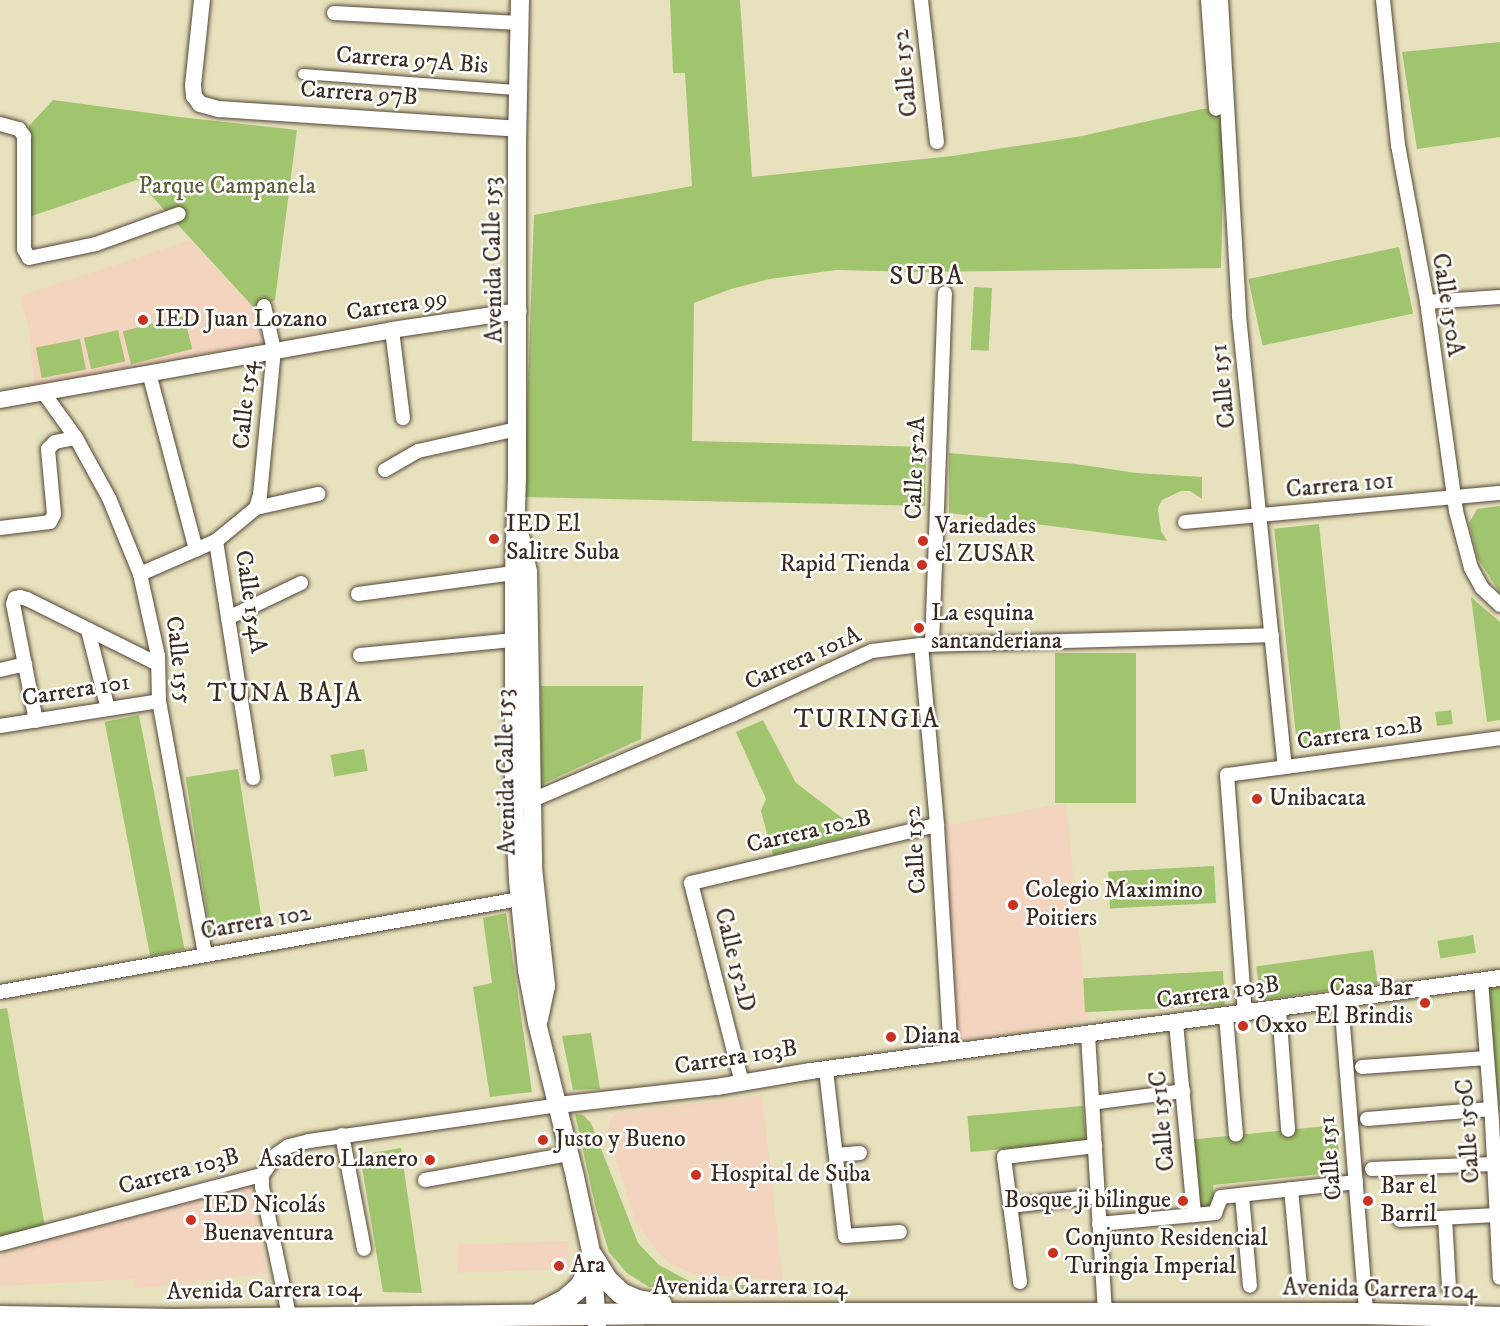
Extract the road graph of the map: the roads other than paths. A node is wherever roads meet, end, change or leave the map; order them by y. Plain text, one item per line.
1 (202, 0) edge
2 (520, 0) edge
3 (921, 0) edge
4 (1208, 0) edge
5 (1221, 0) edge
6 (1383, 0) edge
7 (334, 13) dead end
8 (519, 23) junction
9 (303, 74) dead end
10 (518, 90) junction
11 (1216, 109) dead end
12 (5, 124) edge
13 (517, 129) junction
14 (937, 142) dead end
15 (179, 214) dead end
16 (945, 293) dead end
17 (1500, 297) edge
18 (1427, 302) junction
19 (264, 306) dead end
20 (519, 311) junction
21 (392, 330) junction
22 (274, 350) junction
23 (149, 373) junction
24 (43, 392) junction
25 (0, 400) edge
26 (403, 418) dead end
27 (517, 429) junction
28 (76, 438) junction
29 (385, 470) dead end
30 (1500, 493) edge
31 (318, 494) dead end
32 (1454, 499) junction
33 (256, 508) junction
34 (1260, 516) junction
35 (516, 519) junction
36 (1185, 522) dead end
37 (0, 528) edge
38 (216, 541) junction
39 (196, 550) junction
40 (514, 573) junction
41 (140, 574) junction
42 (301, 583) dead end
43 (358, 594) dead end
44 (1500, 605) edge
45 (228, 618) junction
46 (88, 630) junction
47 (1272, 635) junction
48 (514, 640) junction
49 (927, 645) junction
50 (360, 655) dead end
51 (25, 664) junction
52 (158, 664) junction
53 (0, 670) edge
54 (159, 701) junction
55 (108, 709) junction
56 (36, 721) junction
57 (0, 726) edge
58 (1500, 738) edge
59 (1285, 767) junction
60 (252, 778) dead end
61 (522, 801) junction
62 (937, 825) junction
63 (691, 883) joint
64 (519, 899) junction
65 (205, 955) junction
66 (1500, 978) edge
67 (1481, 981) junction
68 (0, 992) edge
69 (1341, 1000) junction
70 (1279, 1009) junction
71 (1245, 1014) junction
72 (1226, 1016) junction
73 (537, 1023) junction
74 (1176, 1023) junction
75 (1088, 1035) junction
76 (951, 1053) junction
77 (1487, 1058) junction
78 (1362, 1067) dead end
79 (826, 1070) junction
80 (742, 1083) junction
81 (1183, 1091) junction
82 (1092, 1103) junction
83 (558, 1105) junction
84 (1494, 1117) edge
85 (1367, 1119) dead end
86 (1288, 1130) dead end
87 (342, 1135) junction
88 (1236, 1135) dead end
89 (1095, 1146) junction
90 (860, 1153) dead end
91 (570, 1154) junction
92 (836, 1155) junction
93 (1494, 1164) junction
94 (1372, 1169) dead end
95 (262, 1175) junction
96 (425, 1180) dead end
97 (1356, 1182) junction
98 (1291, 1189) junction
99 (1242, 1195) junction
100 (1098, 1196) junction
101 (1010, 1206) junction
102 (1194, 1215) junction
103 (1497, 1215) junction
104 (1445, 1218) junction
105 (1400, 1220) dead end
106 (1099, 1224) junction
107 (900, 1232) dead end
108 (0, 1244) edge
109 (364, 1249) dead end
110 (592, 1256) junction
111 (1500, 1278) edge
112 (1020, 1282) dead end
113 (1250, 1286) dead end
114 (1300, 1286) dead end
115 (1449, 1288) dead end
116 (706, 1313) junction
117 (1366, 1313) junction
118 (534, 1314) junction
119 (1105, 1314) junction
120 (289, 1315) junction
121 (0, 1316) edge
122 (1500, 1317) edge
123 (598, 1320) edge

1 - 13 street, Carrera 97B
2 - 8 main road, Avenida Calle 153
3 - 14 street, Calle 152
4 - 11 street
5 - 34 street, Calle 151
6 - 18 street, Calle 150A
7 - 8 street
8 - 10 main road, Avenida Calle 153
9 - 10 street, Carrera 97A Bis
10 - 13 main road, Avenida Calle 153
12 - 15 street
13 - 20 main road, Avenida Calle 153
16 - 49 street, Calle 152A
17 - 18 street
18 - 32 street, Calle 150A
19 - 22 street, Calle 154
20 - 21 street, Carrera 99
20 - 27 main road, Avenida Calle 153
21 - 22 street, Carrera 99
21 - 26 street
22 - 23 street, Carrera 99
22 - 33 street, Calle 154
23 - 24 street, Carrera 99
23 - 39 street, Calle 154A
24 - 25 street, Carrera 99
24 - 28 street, Calle 155
27 - 29 street
27 - 35 main road, Avenida Calle 153
28 - 37 street
28 - 41 street, Calle 155
30 - 32 street, Carrera 101
31 - 33 street
32 - 34 street, Carrera 101
32 - 44 street, Calle 150A
33 - 38 street
34 - 36 street, Carrera 101
34 - 47 street, Calle 151
35 - 40 main road, Avenida Calle 153
35 - 61 main road, Avenida Calle 153
38 - 39 street
38 - 45 street, Calle 154A
39 - 41 street
40 - 43 street
40 - 48 main road, Avenida Calle 153
41 - 52 street, Calle 155
42 - 45 street
45 - 60 street, Calle 154A
46 - 51 street
46 - 52 street
46 - 55 street
47 - 49 street, Carrera 101A
47 - 59 street, Calle 151
48 - 50 street
48 - 61 main road, Avenida Calle 153
49 - 61 street, Carrera 101A
49 - 62 street, Calle 152
51 - 53 street
51 - 56 street
52 - 54 street, Calle 155
54 - 55 street, Carrera 101
54 - 65 street, Calle 155
55 - 56 street, Carrera 101
56 - 57 street, Carrera 101
58 - 59 street, Carrera 102B
59 - 71 street, Carrera 102B
61 - 64 main road, Avenida Calle 153
61 - 73 main road, Avenida Calle 153
62 - 63 street, Carrera 102B
62 - 76 street, Calle 152
63 - 80 street, Calle 152D
64 - 65 street, Carrera 102
64 - 73 main road, Avenida Calle 153
65 - 68 street, Carrera 102
66 - 67 street, Carrera 103B
67 - 69 street, Carrera 103B
67 - 77 street, Calle 150C
69 - 70 street, Carrera 103B
69 - 97 street, Calle 151
70 - 71 street, Carrera 103B
70 - 86 street
71 - 72 street, Carrera 103B
72 - 74 street, Carrera 103B
72 - 88 street
73 - 83 main road, Avenida Calle 153
74 - 75 street, Carrera 103B
74 - 81 street, Calle 151C
75 - 76 street, Carrera 103B
75 - 82 street
76 - 79 street, Carrera 103B
77 - 78 street
77 - 84 street, Calle 150C
79 - 80 street, Carrera 103B
79 - 92 street
80 - 83 street, Carrera 103B
81 - 82 street
81 - 102 street, Calle 151C
82 - 89 street
83 - 87 street, Carrera 103B
83 - 91 main road, Avenida Calle 153
84 - 85 street
84 - 93 street, Calle 150C
87 - 95 street, Carrera 103B
87 - 109 street
89 - 100 street
89 - 101 street
90 - 92 street
91 - 96 street
91 - 110 main road, Avenida Calle 153
92 - 107 street
93 - 94 street
93 - 103 street, Calle 150C
95 - 108 street, Carrera 103B
95 - 120 street
97 - 98 street
97 - 117 street, Calle 151
98 - 99 street
98 - 114 street
99 - 102 street
99 - 113 street
100 - 101 street
100 - 106 street
101 - 112 street
102 - 106 street
103 - 104 street
103 - 111 street, Calle 150C
104 - 105 street
104 - 115 street
106 - 119 street
110 - 116 main road
110 - 118 main road
110 - 123 main road, Avenida Calle 153
116 - 119 main road, Avenida Carrera 104
116 - 123 main road, Avenida Carrera 104
117 - 119 main road, Avenida Carrera 104
117 - 122 main road, Avenida Carrera 104
118 - 120 main road, Avenida Carrera 104
118 - 123 main road, Avenida Carrera 104
120 - 121 main road, Avenida Carrera 104

